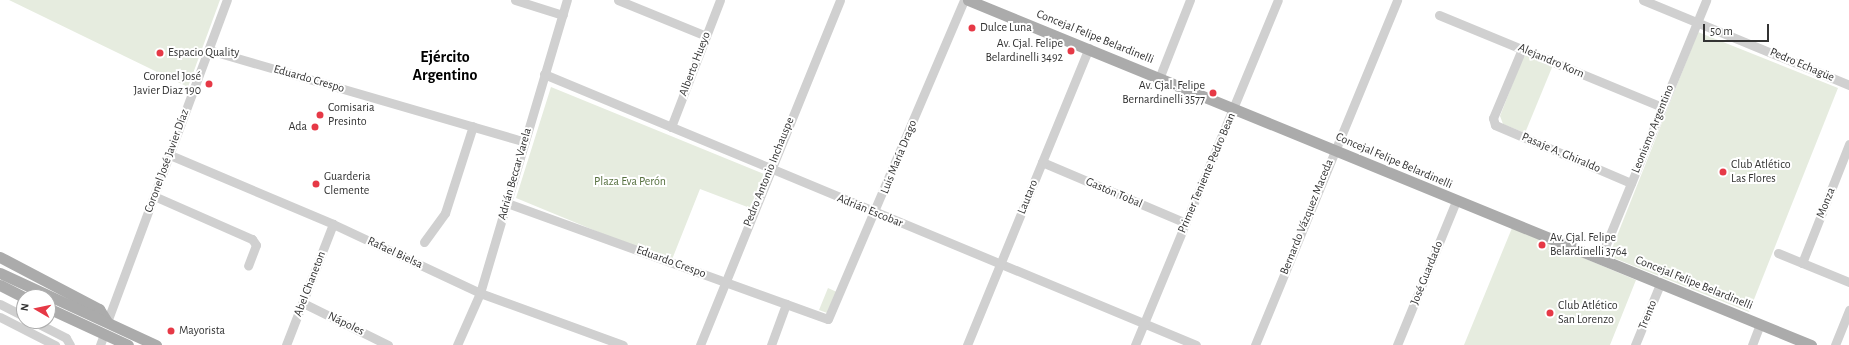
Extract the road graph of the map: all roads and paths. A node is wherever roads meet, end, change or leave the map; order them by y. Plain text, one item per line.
1 (228, 0) edge
2 (515, 0) edge
3 (567, 0) edge
4 (618, 0) edge
5 (720, 0) edge
6 (840, 0) edge
7 (964, 0) edge
8 (968, 0) edge
9 (1190, 0) edge
10 (1278, 0) edge
11 (1397, 0) edge
12 (1643, 0) edge
13 (1706, 0) edge
14 (563, 15) junction
15 (1439, 15) dead end
16 (1697, 21) junction
17 (706, 36) junction
18 (1089, 48) junction
19 (1522, 49) junction
20 (209, 50) junction
21 (544, 74) junction
22 (1160, 76) junction
23 (1849, 85) edge
24 (1662, 107) junction
25 (1234, 108) junction
26 (473, 126) junction
27 (671, 128) junction
28 (524, 142) junction
29 (1849, 144) edge
30 (1334, 150) junction
31 (170, 155) junction
32 (1042, 162) junction
33 (770, 169) junction
34 (1631, 183) junction
35 (154, 196) junction
36 (1456, 201) junction
37 (507, 203) junction
38 (876, 213) junction
39 (1186, 223) junction
40 (333, 224) junction
41 (424, 242) dead end
42 (1778, 253) dead end
43 (0, 258) edge
44 (1600, 259) junction
45 (1802, 262) junction
46 (1000, 265) junction
47 (248, 266) dead end
48 (0, 273) edge
49 (725, 282) junction
50 (1849, 282) edge
51 (1660, 284) junction
52 (0, 286) edge
53 (16, 293) edge
54 (480, 293) junction
55 (303, 303) junction
56 (0, 304) edge
57 (786, 304) junction
58 (1849, 310) edge
59 (16, 312) edge
60 (56, 312) edge
61 (833, 314) joint
62 (0, 317) edge
63 (107, 322) junction
64 (1143, 324) junction
65 (1760, 324) junction
66 (49, 329) edge
67 (104, 334) junction
68 (619, 344) edge
69 (55, 345) edge
70 (70, 345) edge
71 (100, 345) edge
72 (128, 345) edge
73 (156, 345) edge
74 (286, 345) edge
75 (388, 345) edge
76 (456, 345) edge
77 (700, 345) edge
78 (771, 345) edge
79 (967, 345) edge
80 (1134, 345) edge
81 (1196, 345) edge
82 (1255, 345) edge
83 (1397, 345) edge
84 (1635, 345) edge
85 (1752, 345) edge
86 (1811, 345) edge
87 (1835, 345) edge

1 - 20 street, Coronel José Javier Díaz
2 - 14 street
3 - 14 street, Adrián Beccar Varela
4 - 17 street
5 - 17 street, Alberto Hueyo
6 - 33 street, Pedro Antonio Inchauspe
7 - 38 street, Luis María Drago
8 - 18 main road, Concejal Felipe Belardinelli
9 - 22 street
10 - 25 street, Primer Teniente Pedro Bean
11 - 30 street, Bernardo Vázquez Maceda
12 - 16 street, Pedro Echagüe
13 - 16 street, Leonismo Argentino
14 - 21 street, Adrián Beccar Varela
15 - 19 street, Alejandro Korn
16 - 23 street, Pedro Echagüe
16 - 24 street, Leonismo Argentino
17 - 27 street, Alberto Hueyo
18 - 22 main road, Concejal Felipe Belardinelli
18 - 32 street, Lautaro
19 - 24 street, Alejandro Korn
19 - 34 street, Pasaje A. Ghiraldo
20 - 26 street, Eduardo Crespo
20 - 31 street, Coronel José Javier Díaz
21 - 27 street, Adrián Escobar
21 - 28 street, Adrián Beccar Varela
22 - 25 main road, Concejal Felipe Belardinelli
24 - 34 street, Leonismo Argentino
25 - 30 main road, Concejal Felipe Belardinelli
25 - 39 street, Primer Teniente Pedro Bean
26 - 28 street, Eduardo Crespo
26 - 41 street
27 - 33 street, Adrián Escobar
28 - 37 street, Adrián Beccar Varela
29 - 45 street, Monza
30 - 36 main road, Concejal Felipe Belardinelli
30 - 82 street, Bernardo Vázquez Maceda
31 - 35 street, Coronel José Javier Díaz
31 - 40 street, Rafael Bielsa
32 - 39 street, Gastón Tobal
32 - 46 street, Lautaro
33 - 38 street, Adrián Escobar
33 - 49 street, Pedro Antonio Inchauspe
34 - 44 street, Leonismo Argentino
35 - 47 street
35 - 63 street, Coronel José Javier Díaz
36 - 44 main road, Concejal Felipe Belardinelli
36 - 83 street, José Guardado
37 - 49 street, Eduardo Crespo
37 - 54 street, Adrián Beccar Varela
38 - 46 street, Adrián Escobar
38 - 61 street, Luis María Drago
39 - 64 street, Primer Teniente Pedro Bean
40 - 54 street, Rafael Bielsa
40 - 55 street, Abel Chaneton
42 - 45 street
43 - 63 main road
44 - 51 main road, Concejal Felipe Belardinelli
45 - 50 street
46 - 64 street, Adrián Escobar
46 - 79 street, Lautaro
48 - 63 main road
49 - 57 street, Eduardo Crespo
49 - 77 street, Pedro Antonio Inchauspe
51 - 65 main road, Concejal Felipe Belardinelli
51 - 84 street, Trento
52 - 53 main road
54 - 68 street, Rafael Bielsa
54 - 76 street, Adrián Beccar Varela
55 - 74 street, Abel Chaneton
55 - 75 street, Nápoles
56 - 59 street
57 - 61 street, Eduardo Crespo
57 - 78 street
58 - 87 street
60 - 67 main road
62 - 69 street
63 - 73 main road
64 - 80 street, Primer Teniente Pedro Bean
64 - 81 street, Adrián Escobar
65 - 85 street
65 - 86 main road, Concejal Felipe Belardinelli
66 - 70 street
67 - 71 street
67 - 72 main road

